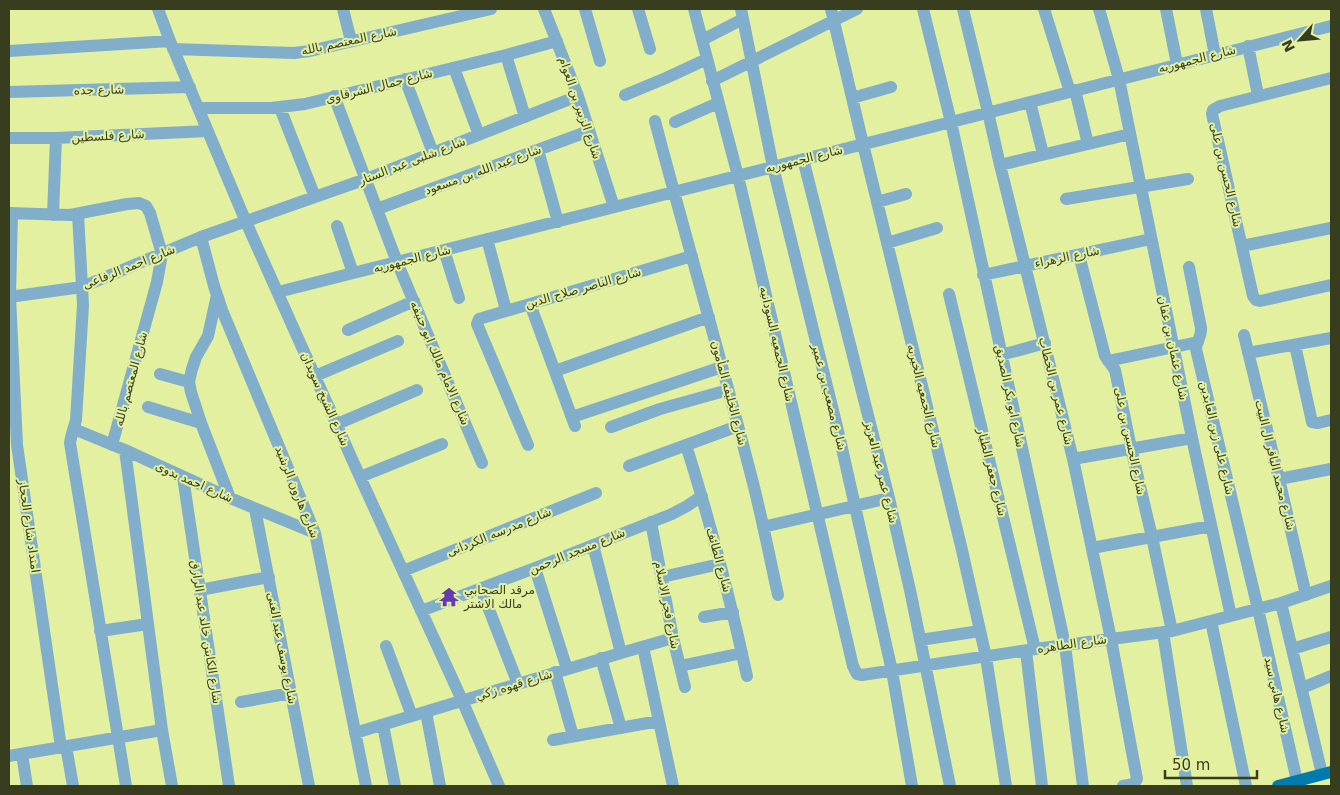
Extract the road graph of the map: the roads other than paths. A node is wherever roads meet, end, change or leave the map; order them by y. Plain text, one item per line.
1 (158, 9) edge
2 (343, 9) edge
3 (492, 9) edge
4 (544, 9) edge
5 (585, 9) edge
6 (638, 9) edge
7 (694, 9) edge
8 (857, 9) edge
9 (924, 9) edge
10 (963, 9) edge
11 (1044, 9) edge
12 (1099, 9) edge
13 (1166, 9) edge
14 (1206, 9) edge
15 (742, 14) edge
16 (832, 14) edge
17 (1331, 26) edge
18 (702, 40) junction
19 (351, 41) junction
20 (557, 41) junction
21 (172, 45) junction
22 (1248, 46) junction
23 (650, 49) dead end
24 (9, 51) edge
25 (506, 55) junction
26 (1215, 55) junction
27 (706, 59) junction
28 (600, 61) dead end
29 (753, 61) junction
30 (1177, 64) junction
31 (454, 68) junction
32 (1331, 78) edge
33 (405, 79) junction
34 (1118, 79) junction
35 (712, 81) junction
36 (190, 87) junction
37 (891, 87) dead end
38 (1073, 91) junction
39 (9, 92) edge
40 (625, 95) dead end
41 (1258, 95) junction
42 (334, 96) junction
43 (578, 96) junction
44 (852, 98) junction
45 (1030, 102) junction
46 (718, 103) junction
47 (198, 108) junction
48 (280, 108) junction
49 (988, 112) junction
50 (525, 117) junction
51 (655, 121) dead end
52 (675, 122) dead end
53 (951, 122) junction
54 (208, 131) junction
55 (589, 131) junction
56 (1130, 134) junction
57 (479, 135) junction
58 (9, 138) edge
59 (56, 138) junction
60 (863, 144) junction
61 (1088, 144) junction
62 (538, 150) junction
63 (433, 153) junction
64 (1043, 154) junction
65 (803, 160) junction
66 (1000, 165) junction
67 (773, 167) junction
68 (738, 176) junction
69 (366, 179) junction
70 (1188, 179) dead end
71 (1141, 186) junction
72 (674, 192) junction
73 (906, 194) dead end
74 (315, 197) junction
75 (1066, 199) dead end
76 (877, 202) junction
77 (614, 207) junction
78 (377, 209) junction
79 (10, 213) edge
80 (78, 214) junction
81 (53, 215) junction
82 (246, 222) junction
83 (558, 222) junction
84 (337, 226) dead end
85 (937, 228) dead end
86 (1331, 228) edge
87 (202, 237) junction
88 (1151, 239) junction
89 (487, 240) junction
90 (887, 243) junction
91 (1242, 246) junction
92 (444, 250) junction
93 (162, 254) junction
94 (1079, 255) junction
95 (692, 256) junction
96 (397, 262) junction
97 (1025, 266) junction
98 (1189, 267) dead end
99 (352, 273) junction
100 (983, 275) junction
101 (1331, 285) edge
102 (82, 287) junction
103 (278, 292) junction
104 (949, 294) dead end
105 (217, 295) junction
106 (9, 297) edge
107 (459, 298) dead end
108 (414, 301) junction
109 (530, 304) junction
110 (506, 310) junction
111 (709, 317) junction
112 (348, 330) dead end
113 (1244, 335) dead end
114 (1331, 338) edge
115 (398, 341) dead end
116 (1198, 342) junction
117 (1045, 343) junction
118 (1296, 345) junction
119 (1173, 347) junction
120 (1248, 353) junction
121 (1001, 355) junction
122 (1108, 361) junction
123 (722, 367) junction
124 (555, 371) junction
125 (160, 374) dead end
126 (315, 376) junction
127 (190, 382) junction
128 (417, 390) dead end
129 (728, 390) junction
130 (148, 407) dead end
131 (1331, 420) edge
132 (201, 423) junction
133 (337, 424) junction
134 (738, 426) junction
135 (611, 427) dead end
136 (74, 429) junction
137 (1192, 438) junction
138 (442, 444) dead end
139 (112, 445) junction
140 (528, 445) dead end
141 (686, 445) junction
142 (1131, 448) junction
143 (125, 450) junction
144 (1073, 459) junction
145 (482, 463) dead end
146 (630, 466) dead end
147 (1331, 469) edge
148 (183, 477) junction
149 (360, 477) junction
150 (1279, 479) junction
151 (596, 493) dead end
152 (702, 496) junction
153 (230, 498) junction
154 (889, 498) junction
155 (855, 506) junction
156 (256, 509) junction
157 (817, 514) junction
158 (651, 522) junction
159 (1211, 526) junction
160 (763, 527) junction
161 (315, 533) junction
162 (1152, 537) junction
163 (593, 545) junction
164 (1092, 548) junction
165 (720, 564) junction
166 (535, 568) junction
167 (403, 571) junction
168 (269, 577) junction
169 (662, 578) junction
170 (1331, 586) edge
171 (481, 588) junction
172 (200, 590) junction
173 (778, 595) dead end
174 (1306, 595) junction
175 (1281, 603) junction
176 (1258, 609) junction
177 (422, 612) junction
178 (733, 612) junction
179 (1232, 616) junction
180 (704, 618) dead end
181 (1211, 621) junction
182 (148, 624) junction
183 (100, 631) junction
184 (980, 632) junction
185 (1167, 632) junction
186 (1331, 637) edge
187 (673, 638) junction
188 (1111, 639) junction
189 (920, 640) junction
190 (1064, 645) junction
191 (386, 646) dead end
192 (642, 646) junction
193 (1292, 649) junction
194 (1031, 650) junction
195 (621, 652) junction
196 (742, 652) junction
197 (986, 657) junction
198 (601, 658) junction
199 (680, 666) junction
200 (925, 666) junction
201 (561, 671) junction
202 (892, 671) junction
203 (747, 676) dead end
204 (862, 676) joint
205 (1331, 676) edge
206 (518, 684) junction
207 (685, 687) dead end
208 (1302, 688) junction
209 (291, 693) junction
210 (462, 700) junction
211 (240, 702) dead end
212 (426, 712) junction
213 (412, 716) junction
214 (659, 721) junction
215 (383, 725) junction
216 (621, 728) junction
217 (162, 730) junction
218 (355, 734) junction
219 (573, 736) junction
220 (118, 737) junction
221 (553, 740) dead end
222 (64, 746) junction
223 (22, 754) junction
224 (9, 756) edge
225 (1327, 773) edge
226 (1297, 781) junction
227 (27, 786) edge
228 (74, 786) edge
229 (126, 786) edge
230 (172, 786) edge
231 (230, 786) edge
232 (309, 786) edge
233 (366, 786) edge
234 (395, 786) edge
235 (440, 786) edge
236 (499, 786) edge
237 (673, 786) edge
238 (912, 786) edge
239 (950, 786) edge
240 (1006, 786) edge
241 (1042, 786) edge
242 (1083, 786) edge
243 (1123, 786) edge
244 (1187, 786) edge
245 (1246, 786) edge
246 (1278, 786) edge

1 - 21 street, شارع الشيخ سويدان
2 - 19 street
3 - 19 street, شارع المعتصم بالله
4 - 20 street, شارع الزبير بن العوام
5 - 28 street
6 - 23 street
7 - 18 street, شارع الجمعيه السودانيه
8 - 16 street
9 - 53 street, شارع ابو بكر الصديق
10 - 49 street, شارع عمر بن الخطاب
11 - 38 street
12 - 34 street, شارع عثمان بن عفان
13 - 30 street
14 - 26 street
15 - 18 street
15 - 29 street, شارع مصعب بن عمير
16 - 29 street
16 - 44 street, شارع الجمعيه الخيريه
17 - 22 street, شارع الجمهوريه
18 - 27 street, شارع الجمعيه السودانيه
19 - 21 street, شارع المعتصم بالله
20 - 25 street, شارع جمال الشرقاوى
20 - 43 street, شارع الزبير بن العوام
21 - 24 street, شارع المعتصم بالله
21 - 36 street, شارع الشيخ سويدان
22 - 26 street, شارع الجمهوريه
22 - 41 street
25 - 31 street, شارع جمال الشرقاوى
25 - 50 street
26 - 30 street, شارع الجمهوريه
27 - 35 street, شارع الجمعيه السودانيه
27 - 40 street
29 - 35 street
29 - 67 street, شارع مصعب بن عمير
30 - 34 street, شارع الجمهوريه
31 - 33 street, شارع جمال الشرقاوى
31 - 57 street
32 - 41 street, شارع الحسن بن على
33 - 42 street, شارع جمال الشرقاوى
33 - 63 street
34 - 38 street, شارع الجمهوريه
34 - 56 street, شارع عثمان بن عفان
35 - 46 street, شارع الجمعيه السودانيه
36 - 39 street, شارع جده
36 - 47 street, شارع الشيخ سويدان
37 - 44 street
38 - 45 street, شارع الجمهوريه
38 - 61 street
41 - 91 street, شارع الحسن بن على
42 - 48 street, شارع جمال الشرقاوى
42 - 69 street, شارع الامام مالك ابو حنيفه
43 - 50 street, شارع شلبى عبد الستار
43 - 55 street, شارع الزبير بن العوام
44 - 60 street, شارع الجمعيه الخيريه
45 - 49 street, شارع الجمهوريه
45 - 64 street
46 - 52 street
46 - 68 street, شارع الجمعيه السودانيه
47 - 48 street, شارع جمال الشرقاوى
47 - 54 street, شارع الشيخ سويدان
48 - 74 street
49 - 53 street, شارع الجمهوريه
49 - 66 street, شارع عمر بن الخطاب
50 - 57 street, شارع شلبى عبد الستار
51 - 72 street, شارع الخليفه المأمون
53 - 60 street, شارع الجمهوريه
53 - 100 street, شارع ابو بكر الصديق
54 - 59 street, شارع فلسطين
54 - 82 street, شارع الشيخ سويدان
55 - 62 street, شارع عبد الله بن مسعود
55 - 77 street, شارع الزبير بن العوام
56 - 61 street
56 - 71 street, شارع عثمان بن عفان
57 - 63 street, شارع شلبى عبد الستار
58 - 59 street, شارع فلسطين
59 - 81 street
60 - 65 street, شارع الجمهوريه
60 - 76 street, شارع الجمعيه الخيريه
61 - 64 street
62 - 78 street, شارع عبد الله بن مسعود
62 - 83 street
63 - 69 street, شارع شلبى عبد الستار
64 - 66 street
65 - 67 street, شارع الجمهوريه
65 - 154 street, شارع عمر عبد العزيز
66 - 97 street, شارع عمر بن الخطاب
67 - 68 street, شارع الجمهوريه
67 - 155 street, شارع مصعب بن عمير
68 - 72 street, شارع الجمهوريه
68 - 157 street, شارع الجمعيه السودانيه
69 - 74 street, شارع شلبى عبد الستار
69 - 78 street, شارع الامام مالك ابو حنيفه
70 - 71 street
71 - 75 street
71 - 88 street, شارع عثمان بن عفان
72 - 77 street, شارع الجمهوريه
72 - 95 street, شارع الخليفه المأمون
73 - 76 street
74 - 82 street, شارع شلبى عبد الستار
76 - 90 street, شارع الجمعيه الخيريه
77 - 83 street, شارع الجمهوريه
78 - 96 street, شارع الامام مالك ابو حنيفه
79 - 81 street
79 - 106 street, امتداد شارع الحجاز
80 - 81 street
80 - 93 street
80 - 102 street
82 - 87 street, شارع احمد الرفاعى
82 - 103 street, شارع الشيخ سويدان
83 - 89 street, شارع الجمهوريه
84 - 99 street
85 - 90 street
86 - 91 street
87 - 93 street, شارع احمد الرفاعى
87 - 105 street, شارع هارون الرشيد
88 - 94 street, شارع الزهراء
88 - 119 street, شارع عثمان بن عفان
89 - 92 street, شارع الجمهوريه
89 - 110 street
90 - 184 street, شارع الجمعيه الخيريه
91 - 101 street, شارع الحسن بن على
92 - 96 street, شارع الجمهوريه
92 - 107 street
93 - 102 street, شارع احمد الرفاعى
93 - 139 street, شارع المعتصم بالله
94 - 97 street, شارع الزهراء
94 - 122 street, شارع الحسين بن على
95 - 109 street, شارع الناصر صلاح الدين
95 - 111 street, شارع الخليفه المأمون
96 - 99 street, شارع الجمهوريه
96 - 108 street, شارع الامام مالك ابو حنيفه
97 - 100 street, شارع الزهراء
97 - 117 street, شارع عمر بن الخطاب
98 - 116 street, شارع على زين العابدين
99 - 103 street, شارع الجمهوريه
100 - 121 street, شارع ابو بكر الصديق
102 - 106 street, شارع احمد الرفاعى
102 - 136 street
103 - 126 street, شارع الشيخ سويدان
104 - 194 street, شارع جعفر الطيار
105 - 127 street
105 - 161 street, شارع هارون الرشيد
106 - 222 street, امتداد شارع الحجاز
108 - 112 street
108 - 145 street, شارع الامام مالك ابو حنيفه
109 - 110 street, شارع الناصر صلاح الدين
109 - 124 street
110 - 140 street, شارع الناصر صلاح الدين
111 - 123 street, شارع الخليفه المأمون
111 - 124 street
113 - 120 street, شارع محمد الباقر ال البيت
114 - 118 street
115 - 126 street
116 - 119 street
116 - 176 street, شارع على زين العابدين
117 - 121 street
117 - 144 street, شارع عمر بن الخطاب
118 - 120 street
118 - 131 street
119 - 122 street
119 - 137 street, شارع عثمان بن عفان
120 - 150 street, شارع محمد الباقر ال البيت
121 - 190 street, شارع ابو بكر الصديق
122 - 142 street, شارع الحسين بن على
123 - 124 street
123 - 129 street, شارع الخليفه المأمون
125 - 127 street
126 - 133 street, شارع الشيخ سويدان
127 - 132 street
128 - 133 street
129 - 134 street, شارع الخليفه المأمون
129 - 135 street
130 - 132 street
132 - 153 street
133 - 149 street, شارع الشيخ سويدان
134 - 141 street
134 - 160 street, شارع الخليفه المأمون
136 - 139 street, شارع احمد بدوى
136 - 183 street
137 - 142 street
137 - 159 street, شارع عثمان بن عفان
138 - 149 street
139 - 143 street, شارع احمد بدوى
141 - 146 street
141 - 152 street, شارع الطائف
142 - 144 street
142 - 162 street, شارع الحسين بن على
143 - 148 street, شارع احمد بدوى
143 - 182 street
144 - 164 street, شارع عمر بن الخطاب
147 - 150 street
148 - 153 street, شارع احمد بدوى
148 - 172 street, شارع الكابتن خالد عبد الرازق
149 - 167 street, شارع الشيخ سويدان
150 - 174 street, شارع محمد الباقر ال البيت
151 - 167 street, شارع مدرسه الكردانى
152 - 158 street, شارع مسجد الرحمن
152 - 165 street, شارع الطائف
153 - 156 street, شارع احمد بدوى
154 - 155 street
154 - 189 street, شارع عمر عبد العزيز
155 - 157 street
155 - 202 street, شارع مصعب بن عمير
156 - 161 street, شارع احمد بدوى
156 - 168 street, شارع يوسف عبد الغنى
157 - 160 street
157 - 204 street, شارع الجمعيه السودانيه
158 - 163 street, شارع مسجد الرحمن
158 - 169 street, شارع فجر الاسلام
159 - 162 street
159 - 179 street, شارع عثمان بن عفان
160 - 173 street, شارع الخليفه المأمون
161 - 218 street, شارع هارون الرشيد
162 - 164 street
162 - 185 street, شارع الحسين بن على
163 - 166 street, شارع مسجد الرحمن
163 - 195 street
164 - 188 street, شارع عمر بن الخطاب
165 - 169 street
165 - 178 street, شارع الطائف
166 - 171 street, شارع مسجد الرحمن
166 - 201 street
167 - 177 street, شارع الشيخ سويدان
168 - 172 street
168 - 209 street, شارع يوسف عبد الغنى
169 - 187 street, شارع فجر الاسلام
170 - 174 street, شارع الطاهره
171 - 177 street, شارع مسجد الرحمن
171 - 206 street
172 - 231 street, شارع الكابتن خالد عبد الرازق
174 - 175 street, شارع الطاهره
175 - 176 street, شارع الطاهره
175 - 193 street
176 - 179 street, شارع الطاهره
176 - 226 street, شارع هاني سيد
177 - 210 street, شارع الشيخ سويدان
178 - 180 street
178 - 196 street, شارع الطائف
179 - 181 street, شارع الطاهره
181 - 185 street, شارع الطاهره
181 - 245 street
182 - 183 street
182 - 217 street
183 - 220 street
184 - 189 street
184 - 197 street, شارع الجمعيه الخيريه
185 - 188 street, شارع الطاهره
185 - 244 street, شارع الحسين بن على
186 - 193 street
187 - 192 street, شارع قهوه زكي
187 - 199 street, شارع فجر الاسلام
188 - 190 street, شارع الطاهره
188 - 243 street, شارع عمر بن الخطاب
189 - 200 street, شارع عمر عبد العزيز
190 - 194 street, شارع الطاهره
190 - 242 street, شارع ابو بكر الصديق
191 - 213 street
192 - 195 street, شارع قهوه زكي
192 - 214 street
193 - 208 street
194 - 197 street, شارع الطاهره
194 - 241 street, شارع جعفر الطيار
195 - 198 street, شارع قهوه زكي
196 - 199 street
196 - 203 street, شارع الطائف
197 - 200 street, شارع الطاهره
197 - 240 street, شارع الجمعيه الخيريه
198 - 201 street, شارع قهوه زكي
198 - 216 street
199 - 207 street, شارع فجر الاسلام
200 - 202 street, شارع الطاهره
200 - 239 street, شارع عمر عبد العزيز
201 - 206 street, شارع قهوه زكي
201 - 219 street
202 - 204 street, شارع الطاهره
202 - 238 street, شارع مصعب بن عمير
205 - 208 street
206 - 210 street, شارع قهوه زكي
208 - 225 street
209 - 211 street
209 - 232 street, شارع يوسف عبد الغنى
210 - 212 street, شارع قهوه زكي
210 - 236 street, شارع الشيخ سويدان
212 - 213 street, شارع قهوه زكي
212 - 235 street
213 - 215 street, شارع قهوه زكي
214 - 216 street
214 - 237 street
215 - 218 street, شارع قهوه زكي
215 - 234 street
216 - 219 street
217 - 220 street
217 - 230 street
218 - 233 street, شارع هارون الرشيد
219 - 221 street
220 - 222 street
220 - 229 street
222 - 223 street
222 - 228 street, امتداد شارع الحجاز
223 - 224 street
223 - 227 street
225 - 226 main road
226 - 246 main road

